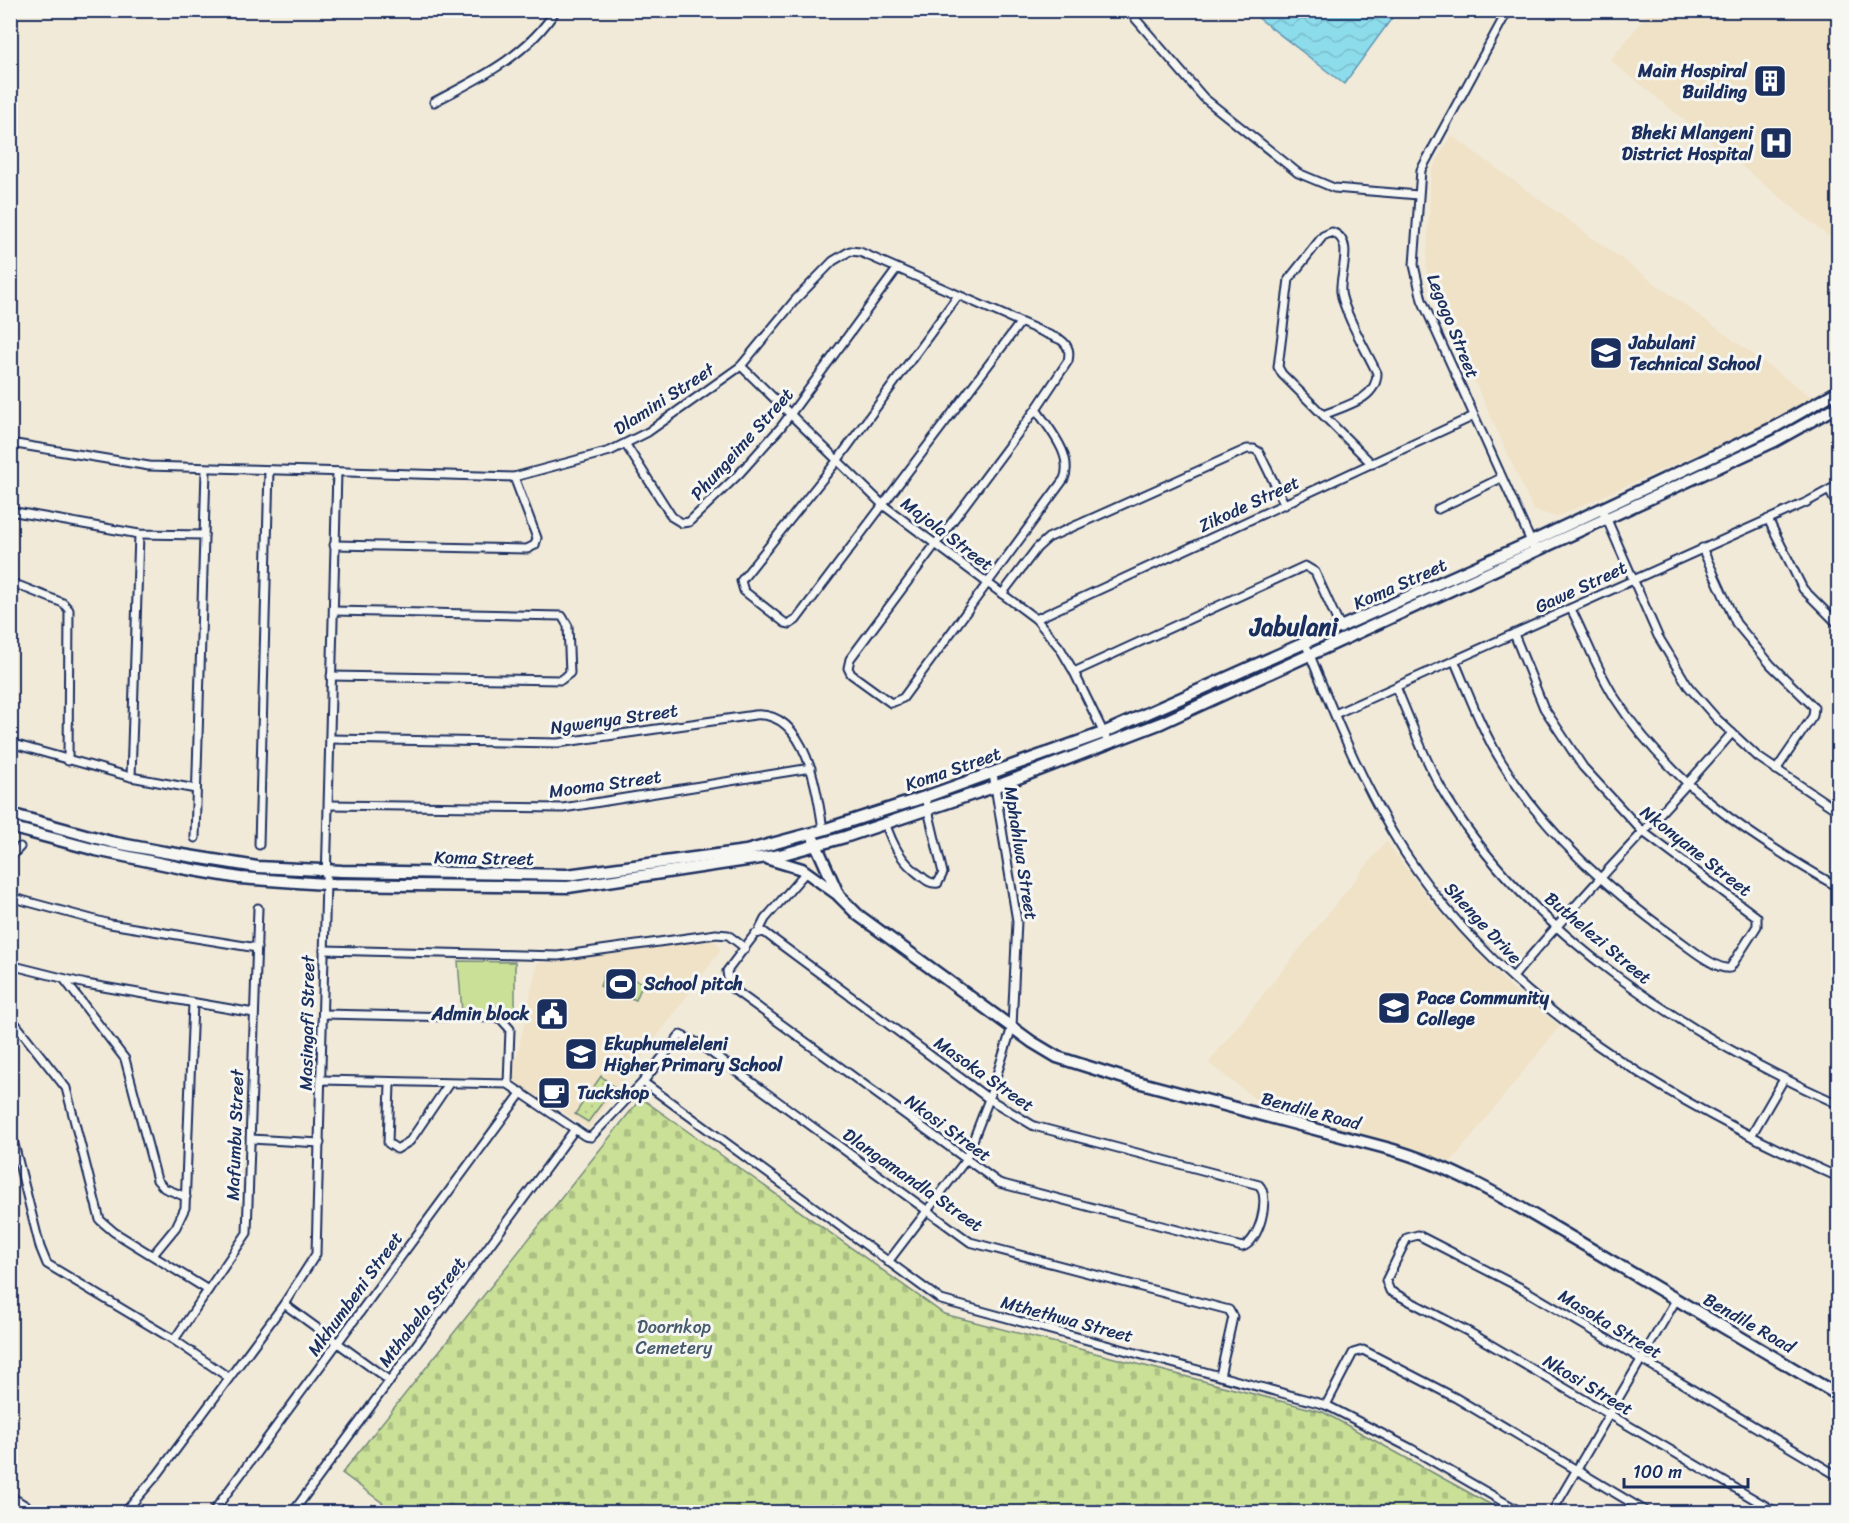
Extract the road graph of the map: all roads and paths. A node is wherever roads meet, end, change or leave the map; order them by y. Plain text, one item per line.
1 (556, 10) edge
2 (1128, 10) edge
3 (1508, 10) edge
4 (434, 102) dead end
5 (1418, 195) junction
6 (897, 269) junction
7 (957, 297) junction
8 (1020, 323) junction
9 (741, 366) junction
10 (1839, 391) edge
11 (1839, 406) edge
12 (1036, 409) junction
13 (791, 414) junction
14 (1323, 415) junction
15 (1474, 416) junction
16 (10, 442) edge
17 (626, 445) junction
18 (837, 461) junction
19 (1372, 464) junction
20 (206, 470) junction
21 (269, 470) junction
22 (337, 472) junction
23 (514, 477) junction
24 (1502, 478) junction
25 (1839, 485) edge
26 (1829, 490) junction
27 (883, 505) junction
28 (1285, 505) junction
29 (1839, 507) edge
30 (1602, 508) junction
31 (1438, 509) dead end
32 (10, 511) edge
33 (1606, 519) junction
34 (1768, 519) junction
35 (139, 534) junction
36 (204, 535) junction
37 (935, 543) junction
38 (334, 545) junction
39 (1533, 547) junction
40 (1702, 548) junction
41 (1633, 580) junction
42 (10, 582) edge
43 (987, 583) junction
44 (1002, 594) junction
45 (1570, 609) junction
46 (334, 611) junction
47 (1036, 619) junction
48 (1839, 624) edge
49 (1341, 629) junction
50 (1514, 634) junction
51 (1308, 649) junction
52 (1455, 662) junction
53 (1074, 672) junction
54 (331, 676) junction
55 (1396, 687) junction
56 (1335, 714) junction
57 (1103, 732) junction
58 (1732, 733) junction
59 (330, 739) junction
60 (10, 743) edge
61 (1109, 744) junction
62 (69, 761) junction
63 (811, 768) junction
64 (1776, 770) junction
65 (993, 774) junction
66 (131, 777) junction
67 (1687, 785) junction
68 (997, 786) junction
69 (196, 789) junction
70 (925, 797) junction
71 (329, 805) junction
72 (928, 808) junction
73 (1839, 811) edge
74 (10, 814) edge
75 (885, 822) junction
76 (10, 827) edge
77 (1642, 831) junction
78 (818, 832) junction
79 (195, 838) dead end
80 (259, 845) dead end
81 (816, 846) junction
82 (20, 847) dead end
83 (10, 857) edge
84 (765, 858) junction
85 (326, 870) junction
86 (806, 872) junction
87 (1600, 880) junction
88 (325, 884) junction
89 (1839, 887) edge
90 (839, 896) junction
91 (10, 897) edge
92 (258, 908) dead end
93 (1556, 926) junction
94 (761, 933) junction
95 (257, 948) junction
96 (745, 948) junction
97 (324, 950) junction
98 (10, 965) edge
99 (1512, 977) junction
100 (64, 979) junction
101 (193, 1003) junction
102 (254, 1013) junction
103 (324, 1014) junction
104 (10, 1017) edge
105 (1012, 1027) junction
106 (1784, 1079) junction
107 (321, 1080) junction
108 (643, 1082) junction
109 (390, 1084) junction
110 (508, 1084) junction
111 (448, 1085) junction
112 (522, 1092) junction
113 (989, 1099) junction
114 (1839, 1104) edge
115 (10, 1128) edge
116 (575, 1129) junction
117 (1751, 1136) junction
118 (251, 1139) junction
119 (320, 1143) junction
120 (965, 1161) junction
121 (1839, 1177) edge
122 (186, 1197) junction
123 (927, 1211) junction
124 (1249, 1245) joint
125 (153, 1255) junction
126 (888, 1262) junction
127 (1386, 1285) joint
128 (208, 1290) junction
129 (1676, 1300) junction
130 (284, 1304) junction
131 (174, 1340) junction
132 (337, 1343) junction
133 (1641, 1359) junction
134 (1220, 1376) junction
135 (228, 1377) junction
136 (390, 1381) junction
137 (1839, 1395) edge
138 (1326, 1405) junction
139 (1608, 1415) junction
140 (1577, 1471) junction
141 (1839, 1476) edge
142 (10, 1496) edge
143 (36, 1512) edge
144 (125, 1512) edge
145 (213, 1512) edge
146 (293, 1512) edge
147 (1521, 1512) edge
148 (1552, 1512) edge
149 (1647, 1512) edge
150 (1776, 1512) edge

1 - 4 street
2 - 5 street
3 - 5 street, Legogo Street
5 - 15 street, Legogo Street
6 - 7 street
6 - 9 street, Dlamini Street
6 - 13 street, Phungeime Street
7 - 8 street
7 - 18 street
8 - 12 street
8 - 27 street
9 - 13 street, Majola Street
9 - 17 street, Dlamini Street
10 - 30 main road, Koma Street
11 - 33 main road, Koma Street
12 - 37 street
12 - 43 street
13 - 17 street, Phungeime Street
13 - 18 street, Majola Street
14 - 14 street
14 - 19 street
15 - 19 street, Zikode Street
15 - 24 street, Legogo Street
16 - 20 street, Dlamini Street
17 - 23 street, Dlamini Street
18 - 27 street, Majola Street
18 - 27 street
19 - 28 street, Zikode Street
20 - 21 street, Dlamini Street
20 - 36 street
21 - 22 street, Dlamini Street
21 - 80 street
22 - 23 street, Dlamini Street
22 - 38 street, Masingafi Street
23 - 38 street
24 - 31 street
24 - 39 street, Legogo Street
25 - 26 street, Gawe Street
26 - 29 street
26 - 34 street, Gawe Street
27 - 37 street, Majola Street
28 - 44 street
28 - 47 street, Zikode Street
30 - 33 street
30 - 39 main road, Koma Street
32 - 35 street
33 - 39 main road, Koma Street
33 - 41 street
34 - 40 street, Gawe Street
34 - 48 street
35 - 36 street
35 - 66 street
36 - 69 street
37 - 43 street, Majola Street
37 - 43 street
38 - 46 street, Masingafi Street
39 - 49 main road, Koma Street
39 - 51 main road, Koma Street
40 - 41 street, Gawe Street
40 - 64 street
41 - 45 street, Gawe Street
41 - 58 street
42 - 62 street
43 - 44 street, Majola Street
44 - 47 street, Majola Street
45 - 50 street, Gawe Street
45 - 67 street
46 - 54 street, Masingafi Street
46 - 54 street
47 - 53 street, Majola Street
49 - 51 main road, Koma Street
49 - 53 street
50 - 52 street, Gawe Street
50 - 77 street, Nkonyane Street
51 - 56 street, Shenge Drive
51 - 57 main road, Koma Street
51 - 61 main road, Koma Street
52 - 55 street, Gawe Street
52 - 87 street
53 - 57 street, Majola Street
54 - 59 street, Masingafi Street
55 - 56 street, Gawe Street
55 - 93 street, Buthelezi Street
56 - 99 street, Shenge Drive
57 - 61 street, Majola Street
57 - 65 main road, Koma Street
58 - 64 street
58 - 67 street
59 - 63 street, Ngwenya Street
59 - 71 street, Masingafi Street
60 - 62 street
61 - 68 main road, Koma Street
62 - 66 street
63 - 71 street, Mooma Street
63 - 78 street, Ngwenya Street
64 - 73 street
65 - 68 street, Mphahlwa Street
65 - 70 main road, Koma Street
66 - 69 street
67 - 77 street
67 - 89 street
68 - 72 main road, Koma Street
68 - 105 street, Mphahlwa Street
69 - 79 street
70 - 72 street
70 - 78 main road, Koma Street
71 - 85 street, Masingafi Street
72 - 75 main road, Koma Street
72 - 75 street
74 - 85 main road, Koma Street
75 - 81 main road, Koma Street
76 - 88 main road, Koma Street
77 - 87 street
77 - 87 street, Nkonyane Street
78 - 81 main road, Bendile Road
78 - 85 main road, Koma Street
81 - 84 main road, Koma Street
81 - 90 main road, Bendile Road
82 - 83 street
84 - 86 main road
84 - 88 main road, Koma Street
85 - 88 street, Masingafi Street
86 - 90 main road
86 - 94 street, Nkosi Street
87 - 93 street
88 - 97 street, Masingafi Street
90 - 105 main road, Bendile Road
91 - 95 street
92 - 95 street, Mafumbu Street
93 - 99 street
93 - 106 street, Buthelezi Street
94 - 96 street, Nkosi Street
94 - 113 street, Masoka Street
95 - 102 street, Mafumbu Street
96 - 97 street
96 - 120 street, Nkosi Street
97 - 103 street, Masingafi Street
98 - 100 street
99 - 117 street, Shenge Drive
100 - 101 street
100 - 122 street
101 - 102 street
101 - 122 street
102 - 118 street, Mafumbu Street
103 - 107 street, Masingafi Street
103 - 110 street
104 - 125 street
105 - 113 street, Mphahlwa Street
105 - 129 main road, Bendile Road
106 - 114 street, Buthelezi Street
106 - 117 street
107 - 109 street
107 - 119 street, Masingafi Street
108 - 116 street
108 - 123 street, Dlangamandla Street
108 - 126 street, Mthethwa Street
109 - 111 street
109 - 111 street
110 - 111 street
110 - 112 street
112 - 116 street
112 - 132 street, Mkhumbeni Street
113 - 120 street, Mphahlwa Street
113 - 124 street, Masoka Street
115 - 131 street
116 - 136 street, Mthabela Street
117 - 121 street, Shenge Drive
118 - 119 street
118 - 128 street, Mafumbu Street
119 - 130 street, Masingafi Street
120 - 123 street, Mphahlwa Street
120 - 124 street, Nkosi Street
122 - 125 street
123 - 126 street, Mphahlwa Street
123 - 134 street, Dlangamandla Street
125 - 128 street
126 - 134 street, Mthethwa Street
127 - 133 street, Masoka Street
127 - 139 street, Nkosi Street
128 - 131 street, Mafumbu Street
129 - 133 street
129 - 137 main road, Bendile Road
130 - 132 street
130 - 135 street, Masingafi Street
131 - 135 street
132 - 136 street
132 - 145 street, Mkhumbeni Street
133 - 139 street
133 - 141 street, Masoka Street
134 - 138 street, Mthethwa Street
135 - 144 street, Masingafi Street
136 - 146 street, Mthabela Street
138 - 140 street
138 - 147 street, Mthethwa Street
139 - 140 street
139 - 150 street, Nkosi Street
140 - 148 street
140 - 149 street
142 - 143 street

